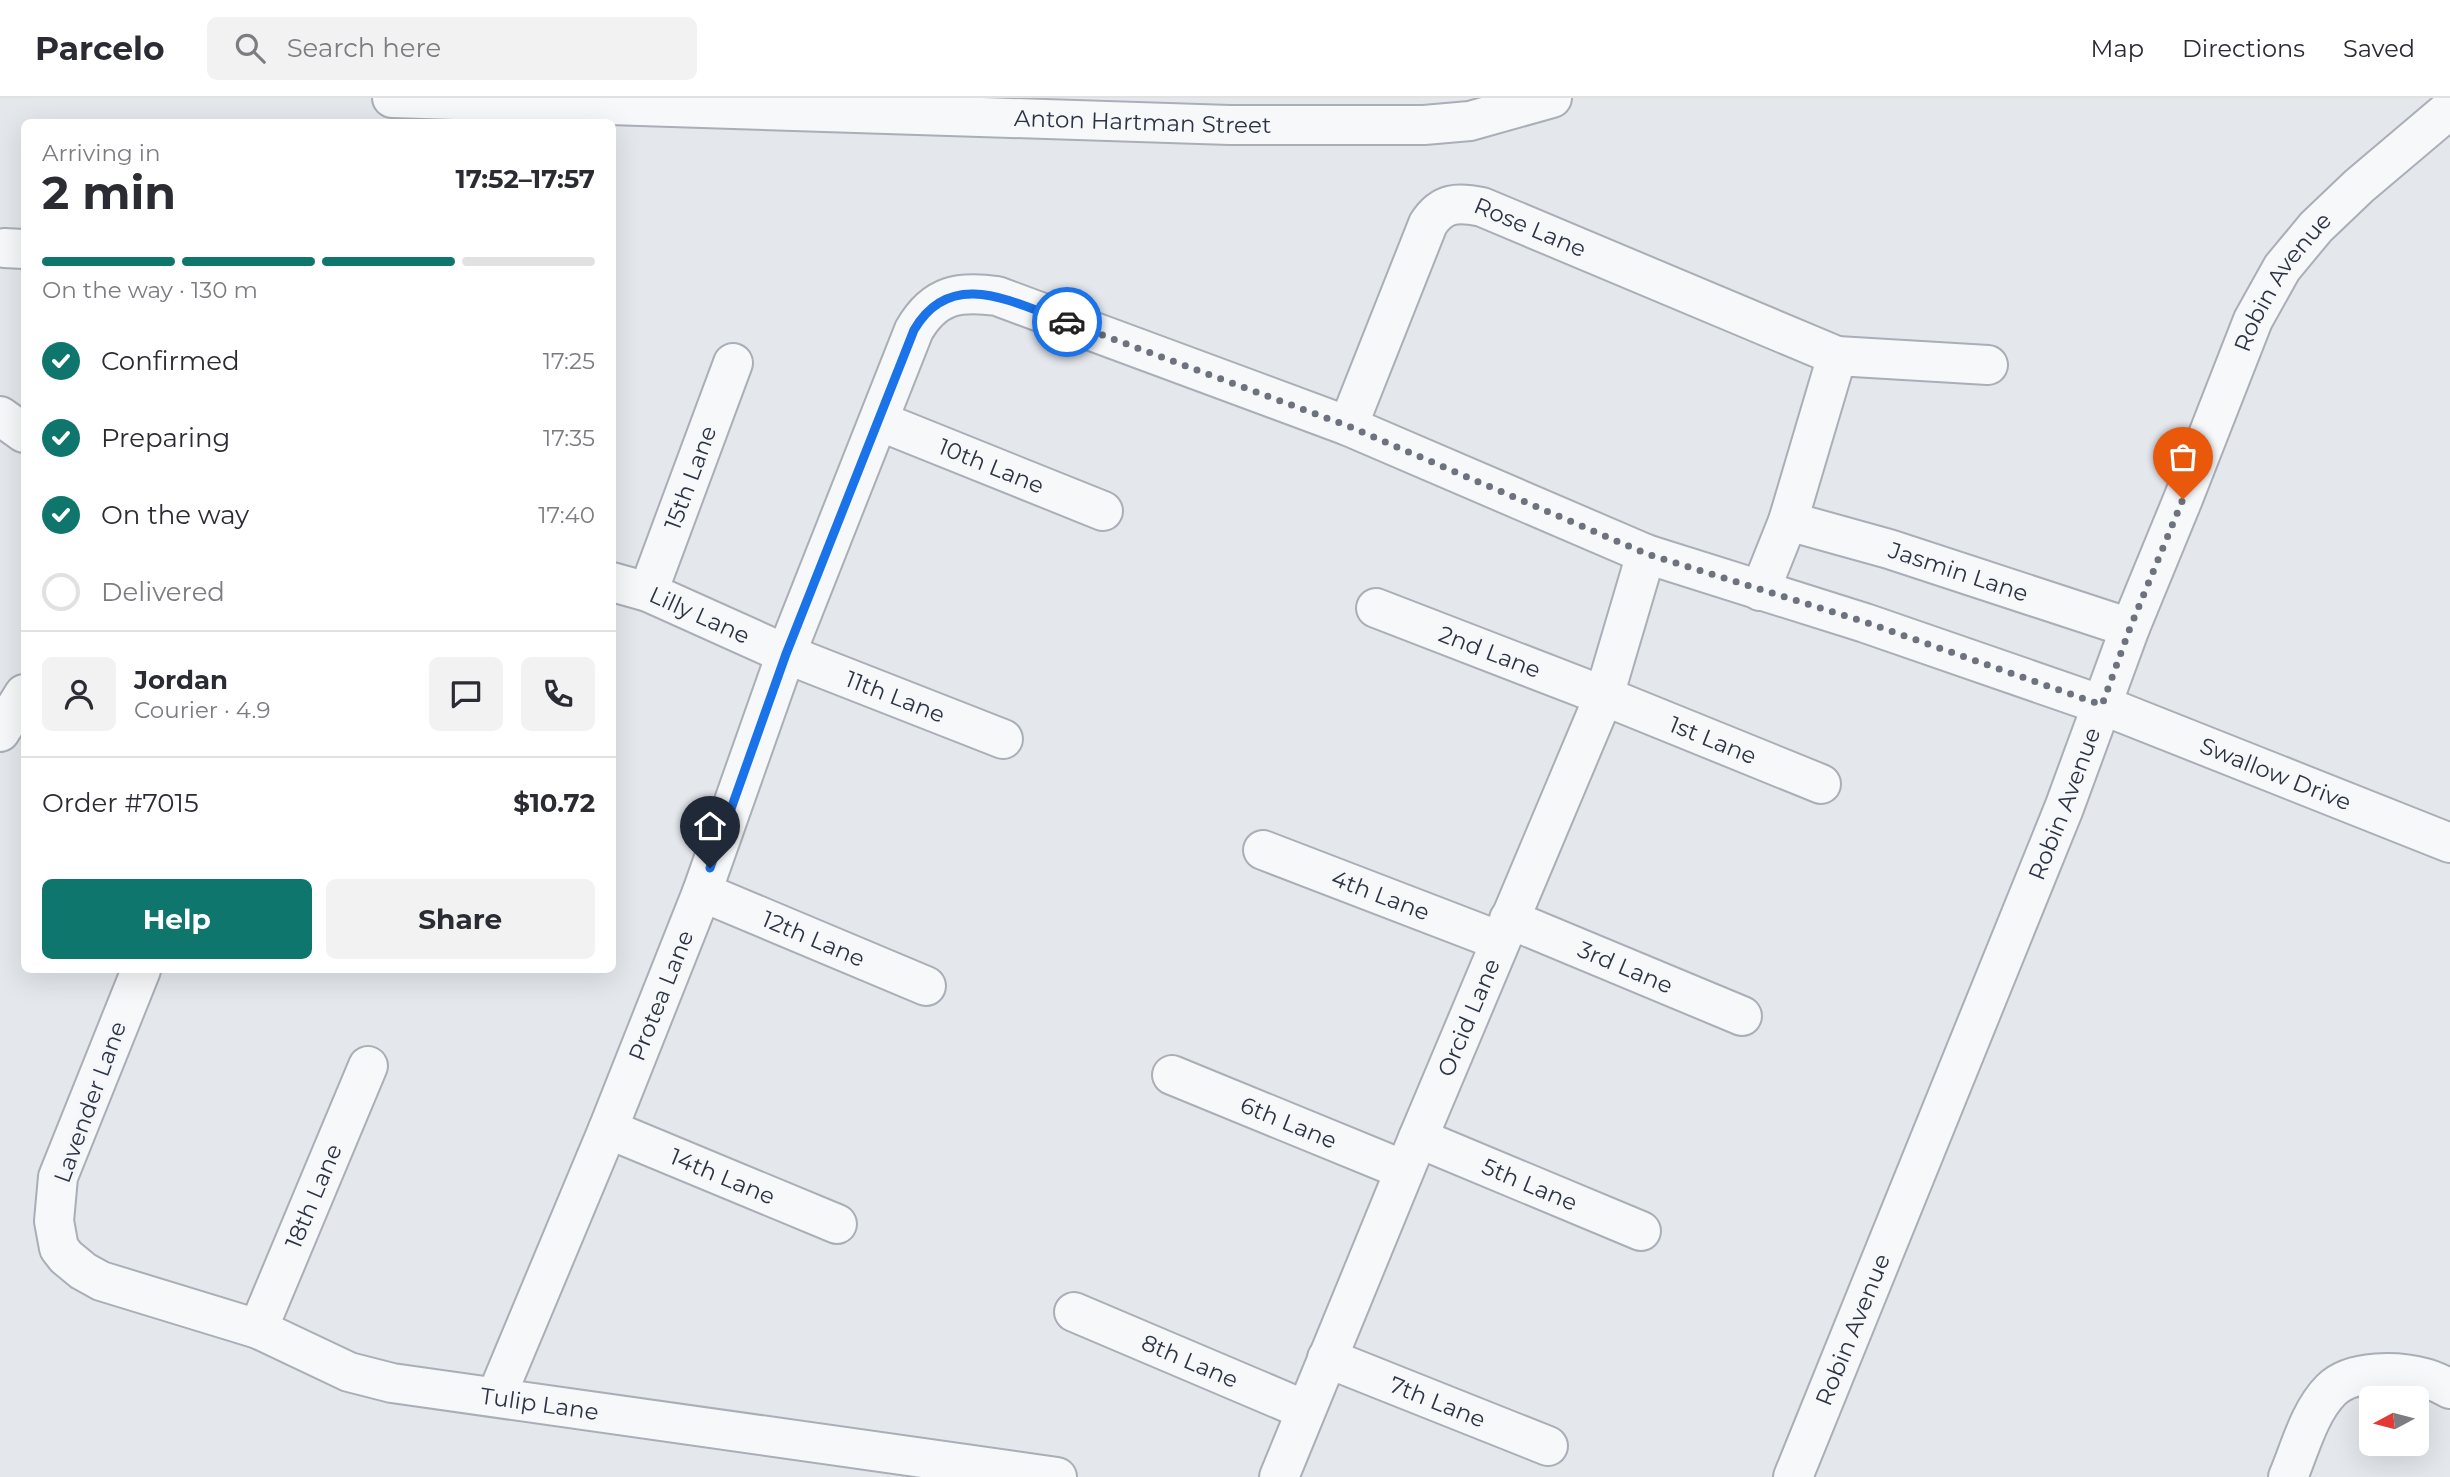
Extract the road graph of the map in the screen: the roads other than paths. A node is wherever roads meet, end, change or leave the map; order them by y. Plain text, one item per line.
1 (392, 98) edge
2 (1552, 98) edge
3 (2450, 109) edge
4 (1837, 356) junction
5 (733, 363) dead end
6 (1988, 365) dead end
7 (0, 416) edge
8 (879, 421) junction
9 (1348, 426) junction
10 (21, 431) edge
11 (1103, 511) dead end
12 (1788, 521) junction
13 (1647, 554) junction
14 (630, 587) edge
15 (1760, 591) junction
16 (1376, 608) dead end
17 (2130, 628) junction
18 (786, 654) junction
19 (1604, 696) junction
20 (21, 699) edge
21 (2102, 705) junction
22 (0, 732) edge
23 (1003, 739) dead end
24 (1821, 784) dead end
25 (2450, 843) edge
26 (1263, 850) dead end
27 (702, 892) junction
28 (1504, 930) junction
29 (140, 973) edge
30 (926, 986) dead end
31 (1742, 1016) dead end
32 (368, 1066) dead end
33 (1172, 1074) dead end
34 (608, 1129) junction
35 (1411, 1154) junction
36 (836, 1224) dead end
37 (1641, 1231) dead end
38 (56, 1238) joint
39 (1074, 1312) dead end
40 (258, 1329) junction
41 (1327, 1358) junction
42 (2450, 1388) edge
43 (496, 1397) junction
44 (1305, 1410) junction
45 (1548, 1446) dead end
46 (1056, 1477) edge
47 (1279, 1477) edge
48 (1793, 1477) edge
49 (2288, 1477) edge

1 - 2 street, Anton Hartman Street
3 - 17 street, Robin Avenue
4 - 6 street, Rose Lane
4 - 9 street, Rose Lane
4 - 12 street
5 - 14 street, 15th Lane
7 - 10 street
8 - 9 street, Protea Lane
8 - 11 street, 10th Lane
8 - 18 street, Protea Lane
9 - 13 street
12 - 15 street
12 - 17 street, Jasmin Lane
13 - 15 street
13 - 19 street, Orcid Lane
14 - 18 street, Lilly Lane
15 - 21 street
16 - 19 street, 2nd Lane
17 - 21 street, Robin Avenue
18 - 23 street, 11th Lane
18 - 27 street, Protea Lane
19 - 24 street, 1st Lane
19 - 28 street, Orcid Lane
20 - 22 street
21 - 25 street, Swallow Drive
21 - 48 street, Robin Avenue
26 - 28 street, 4th Lane
27 - 30 street, 12th Lane
27 - 34 street, Protea Lane
28 - 31 street, 3rd Lane
28 - 35 street, Orcid Lane
29 - 38 street, Lavender Lane
32 - 40 street, 18th Lane
33 - 35 street, 6th Lane
34 - 36 street, 14th Lane
34 - 43 street, Protea Lane
35 - 37 street, 5th Lane
35 - 41 street, Orcid Lane
38 - 40 street, Tulip Lane
39 - 44 street, 8th Lane
40 - 43 street, Tulip Lane
41 - 44 street, Orcid Lane
41 - 45 street, 7th Lane
42 - 49 street
43 - 46 street, Tulip Lane
44 - 47 street, Orcid Lane

